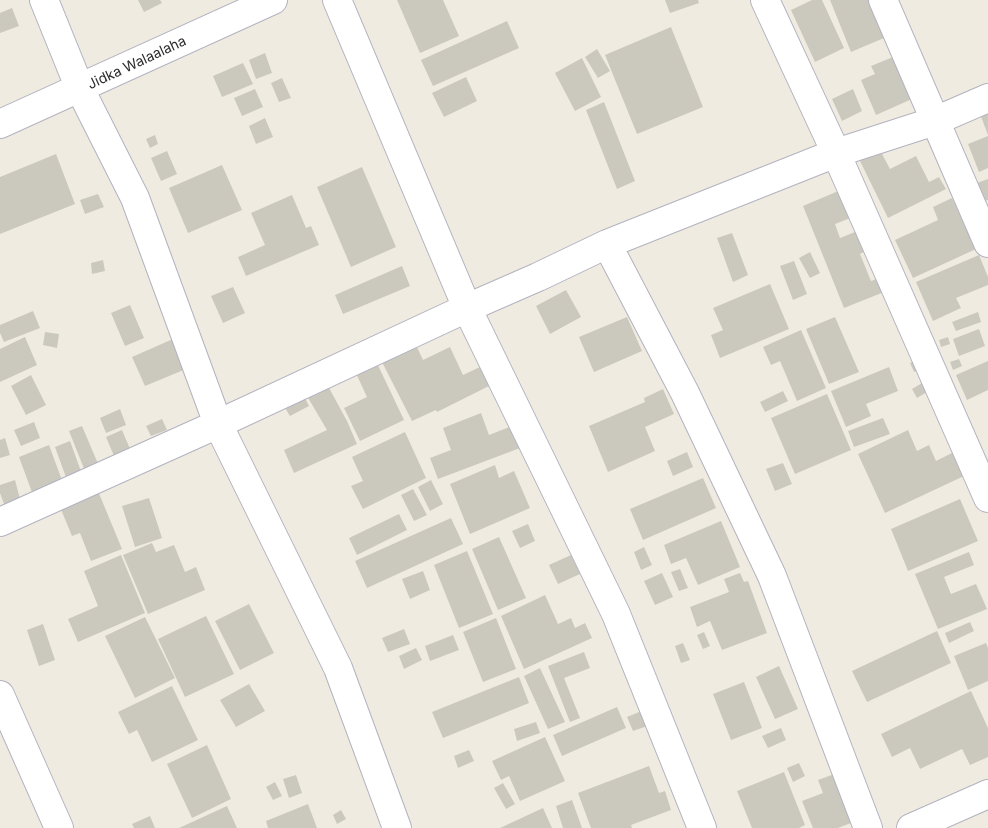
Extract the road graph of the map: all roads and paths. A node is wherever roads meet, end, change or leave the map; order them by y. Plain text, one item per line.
1 (44, 0) edge
2 (273, 0) edge
3 (337, 0) edge
4 (765, 0) edge
5 (882, 0) edge
6 (80, 89) junction
7 (988, 98) edge
8 (935, 121) junction
9 (0, 124) edge
10 (836, 153) junction
11 (988, 243) edge
12 (607, 244) junction
13 (467, 308) junction
14 (218, 424) junction
15 (988, 498) edge
16 (0, 522) edge
17 (0, 695) edge
18 (988, 794) edge
19 (59, 828) edge
20 (397, 828) edge
21 (702, 828) edge
22 (868, 828) edge
23 (911, 828) edge

1 - 6 street
2 - 6 street, Jidka Walaalaha
3 - 13 street
4 - 10 street
5 - 8 street
6 - 9 street, Jidka Walaalaha
6 - 14 street
7 - 8 street
8 - 10 street
8 - 11 street
10 - 12 street
10 - 15 street
12 - 13 street
12 - 22 street
13 - 14 street
13 - 21 street
14 - 16 street
14 - 20 street
17 - 19 street
18 - 23 street

